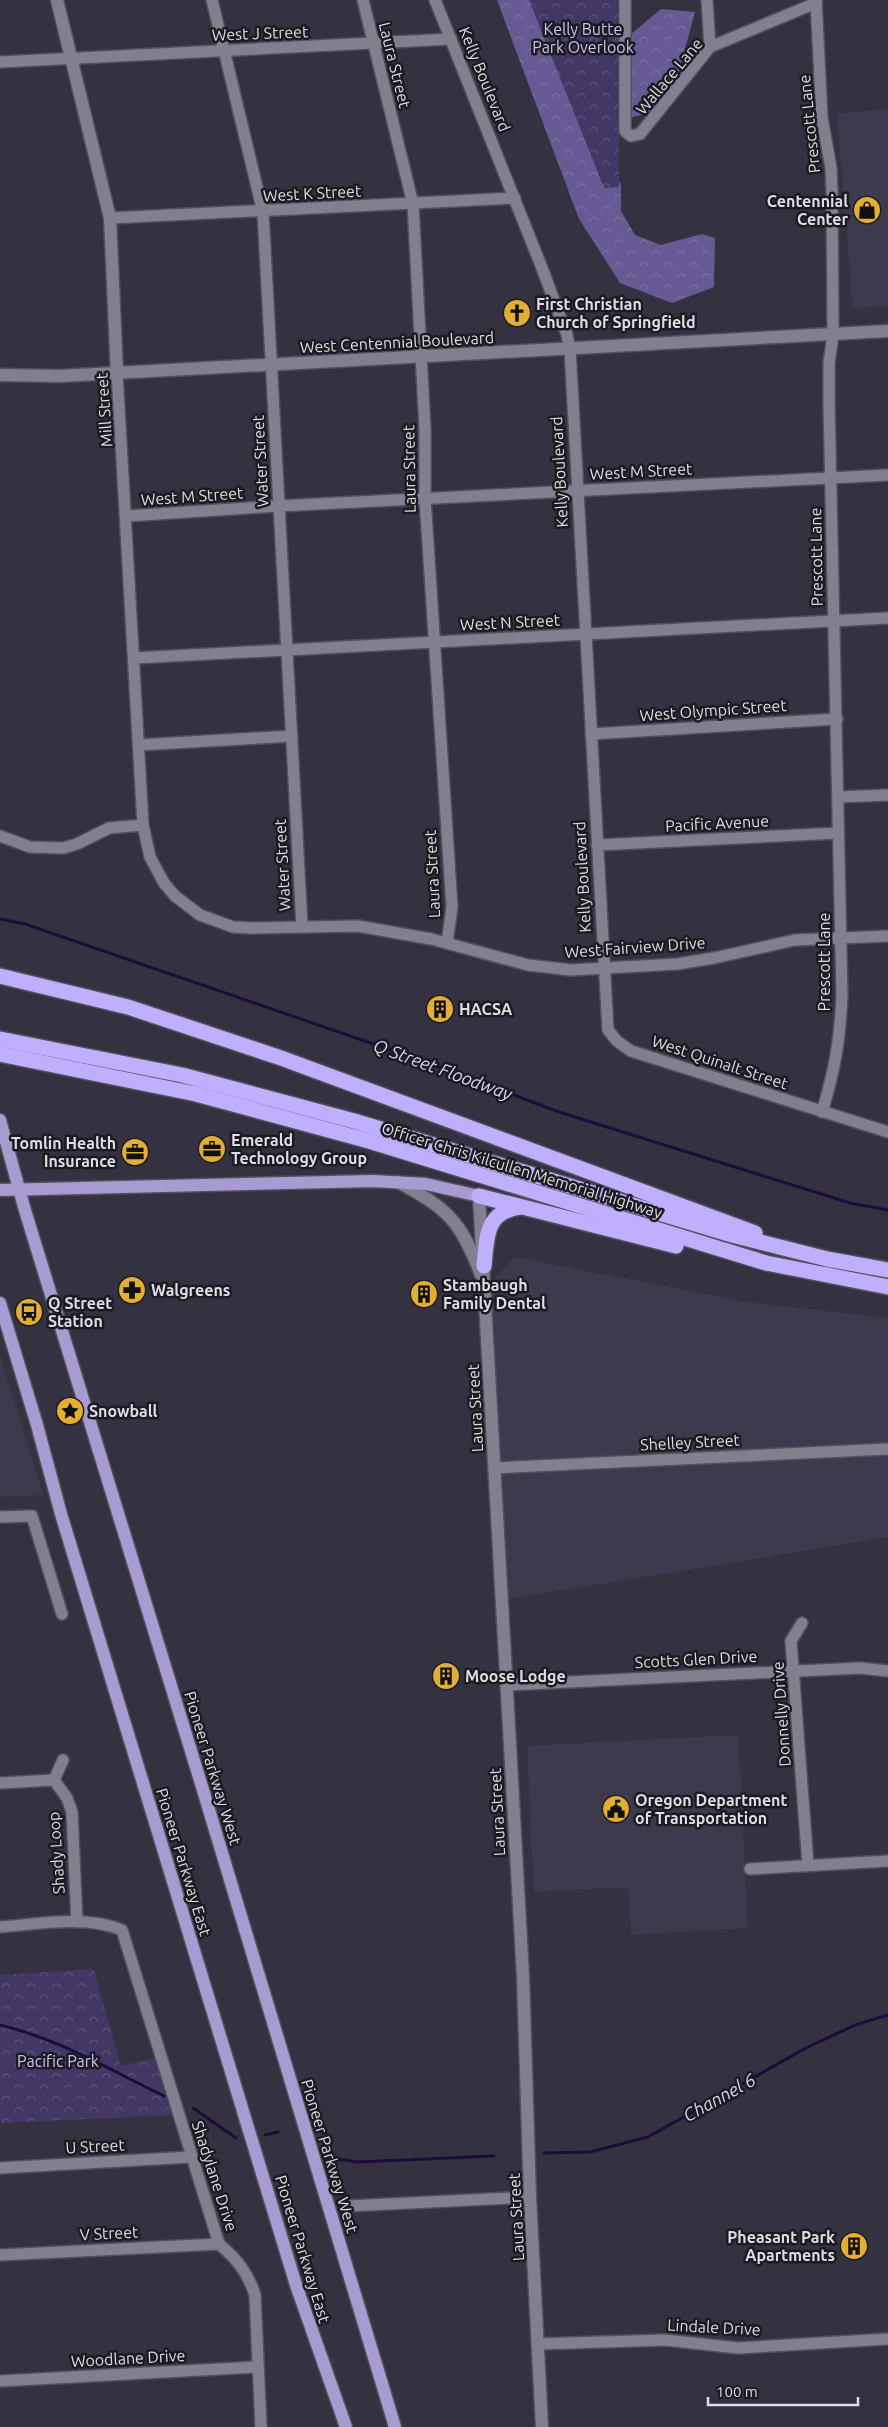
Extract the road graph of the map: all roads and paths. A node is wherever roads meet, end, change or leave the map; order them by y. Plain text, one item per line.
1 (57, 0) edge
2 (212, 0) edge
3 (363, 0) edge
4 (435, 0) edge
5 (625, 0) edge
6 (707, 0) edge
7 (816, 2) edge
8 (451, 39) junction
9 (374, 44) junction
10 (710, 47) junction
11 (225, 51) junction
12 (71, 59) junction
13 (0, 62) edge
14 (515, 198) junction
15 (413, 204) junction
16 (263, 212) junction
17 (110, 218) junction
18 (888, 331) edge
19 (833, 335) junction
20 (570, 348) junction
21 (422, 356) junction
22 (271, 365) junction
23 (117, 373) junction
24 (0, 375) edge
25 (888, 475) edge
26 (831, 478) junction
27 (576, 491) junction
28 (425, 498) junction
29 (278, 506) junction
30 (127, 516) junction
31 (888, 618) edge
32 (834, 621) junction
33 (585, 634) junction
34 (434, 642) junction
35 (287, 650) junction
36 (134, 658) junction
37 (836, 719) junction
38 (591, 734) junction
39 (292, 736) junction
40 (140, 745) junction
41 (888, 795) edge
42 (838, 796) junction
43 (143, 825) junction
44 (838, 833) junction
45 (0, 836) edge
46 (597, 845) junction
47 (302, 926) junction
48 (888, 936) edge
49 (841, 939) junction
50 (447, 943) junction
51 (604, 968) junction
52 (0, 976) edge
53 (7, 1040) edge
54 (0, 1054) edge
55 (822, 1112) junction
56 (0, 1120) edge
57 (888, 1132) edge
58 (398, 1182) junction
59 (19, 1189) junction
60 (0, 1190) edge
61 (479, 1196) junction
62 (522, 1207) junction
63 (827, 1259) junction
64 (766, 1263) junction
65 (484, 1266) junction
66 (888, 1270) edge
67 (888, 1287) edge
68 (486, 1288) junction
69 (0, 1303) edge
70 (888, 1449) edge
71 (494, 1468) junction
72 (0, 1517) edge
73 (62, 1614) dead end
74 (802, 1623) dead end
75 (794, 1671) junction
76 (888, 1671) edge
77 (506, 1685) junction
78 (63, 1760) dead end
79 (54, 1780) junction
80 (0, 1783) edge
81 (888, 1861) edge
82 (808, 1865) junction
83 (750, 1869) dead end
84 (77, 1922) junction
85 (0, 1927) edge
86 (191, 2157) junction
87 (0, 2168) edge
88 (530, 2197) junction
89 (348, 2206) dead end
90 (219, 2244) junction
91 (0, 2255) edge
92 (888, 2339) edge
93 (538, 2344) junction
94 (258, 2367) junction
95 (0, 2381) edge
96 (261, 2427) edge
97 (346, 2427) edge
98 (395, 2427) edge
99 (542, 2427) edge

1 - 12 street, Mill Street
2 - 11 street, Water Street
3 - 9 street, Laura Street
4 - 8 street, Kelly Boulevard
5 - 10 street, Wallace Lane
6 - 10 street
7 - 10 street, Wallace Lane
7 - 19 street, Prescott Lane
8 - 9 street, West J Street
8 - 14 street, Kelly Boulevard
9 - 11 street, West J Street
9 - 15 street, Laura Street
11 - 12 street, West J Street
11 - 16 street, Water Street
12 - 13 street, West J Street
12 - 17 street, Mill Street
14 - 15 street, West K Street
14 - 20 street, Kelly Boulevard
15 - 16 street, West K Street
15 - 21 street, Laura Street
16 - 17 street, West K Street
16 - 22 street, Water Street
17 - 23 street, Mill Street
18 - 19 street, West Centennial Boulevard
19 - 20 street, West Centennial Boulevard
19 - 26 street, Prescott Lane
20 - 21 street, West Centennial Boulevard
20 - 27 street, Kelly Boulevard
21 - 22 street, West Centennial Boulevard
21 - 28 street, Laura Street
22 - 23 street, West Centennial Boulevard
22 - 29 street, Water Street
23 - 24 street, West Centennial Boulevard
23 - 30 street, Mill Street
25 - 26 street, West M Street
26 - 27 street, West M Street
26 - 32 street, Prescott Lane
27 - 28 street, West M Street
27 - 33 street, Kelly Boulevard
28 - 29 street, West M Street
28 - 34 street, Laura Street
29 - 30 street, West M Street
29 - 35 street, Water Street
30 - 36 street, Mill Street
31 - 32 street, West N Street
32 - 33 street, West N Street
32 - 37 street, Prescott Lane
33 - 34 street, West N Street
33 - 38 street, Kelly Boulevard
34 - 35 street, West N Street
34 - 50 street, Laura Street
35 - 36 street, West N Street
35 - 39 street, Water Street
36 - 40 street, Mill Street
37 - 38 street, West Olympic Street
37 - 42 street, Prescott Lane
38 - 46 street, Kelly Boulevard
39 - 40 street
39 - 47 street, Water Street
40 - 43 street, Mill Street
41 - 42 street
42 - 44 street, Prescott Lane
43 - 45 street
43 - 47 street, West Fairview Drive
44 - 46 street, Pacific Avenue
44 - 49 street, Prescott Lane
46 - 51 street, Kelly Boulevard
47 - 50 street, West Fairview Drive
48 - 49 street, West Fairview Drive
49 - 51 street, West Fairview Drive
49 - 55 street, Prescott Lane
50 - 51 street, West Fairview Drive
51 - 55 street, West Quinalt Street
52 - 63 highway
53 - 63 highway, Officer Chris Kilcullen Memorial Highway
54 - 64 highway, Officer Chris Kilcullen Memorial Highway
55 - 57 street, West Quinalt Street
56 - 59 main road, Pioneer Parkway West
58 - 59 main road
58 - 61 main road
58 - 68 street
59 - 60 main road
59 - 98 main road, Pioneer Parkway West
61 - 62 highway
61 - 65 street, Laura Street
62 - 64 highway
62 - 65 highway
63 - 66 highway, Officer Chris Kilcullen Memorial Highway
64 - 67 highway, Officer Chris Kilcullen Memorial Highway
65 - 68 street, Laura Street
68 - 71 street, Laura Street
69 - 97 main road, Pioneer Parkway East
70 - 71 street, Shelley Street
71 - 77 street, Laura Street
72 - 73 street
74 - 75 street, Donnelly Drive
75 - 76 street, Scotts Glen Drive
75 - 77 street, Scotts Glen Drive
75 - 82 street, Donnelly Drive
77 - 88 street, Laura Street
78 - 79 street
79 - 80 street
79 - 84 street, Shady Loop
81 - 82 street
82 - 83 street
84 - 85 street
84 - 86 street, Shadylane Drive
86 - 87 street, U Street
86 - 90 street, Shadylane Drive
88 - 89 street
88 - 93 street, Laura Street
90 - 91 street, V Street
90 - 94 street, Shadylane Drive
92 - 93 street, Lindale Drive
93 - 99 street, Laura Street
94 - 95 street, Woodlane Drive
94 - 96 street, Shadylane Drive

